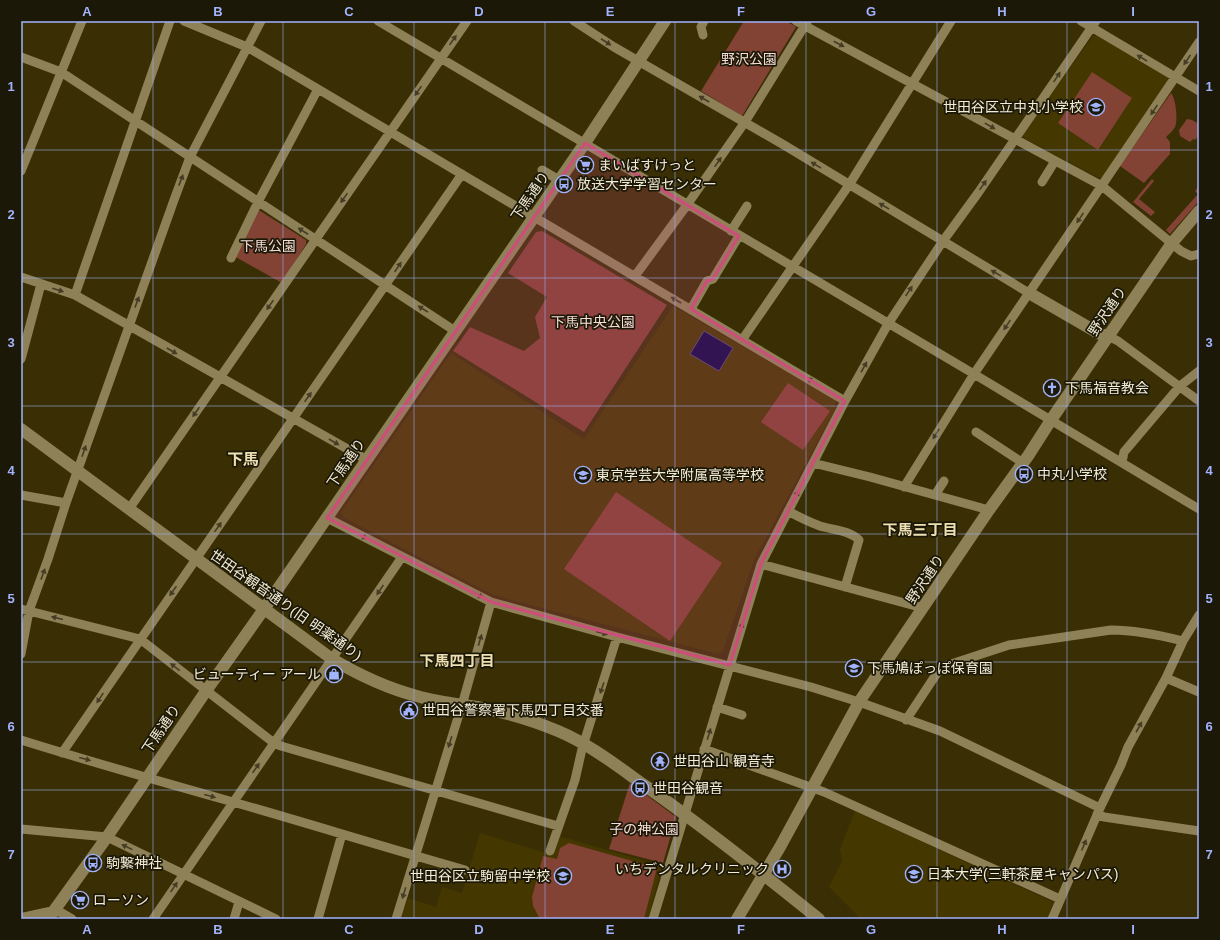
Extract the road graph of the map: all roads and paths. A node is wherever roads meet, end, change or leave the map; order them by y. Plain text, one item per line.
1 (82, 21) edge
2 (170, 21) edge
3 (184, 21) edge
4 (261, 21) edge
5 (378, 21) edge
6 (467, 21) edge
7 (574, 21) edge
8 (664, 21) edge
9 (709, 21) edge
10 (796, 21) edge
11 (951, 21) edge
12 (1081, 21) edge
13 (806, 24) edge
14 (1094, 24) edge
15 (703, 35) dead end
16 (1199, 42) edge
17 (247, 47) junction
18 (21, 57) edge
19 (440, 59) junction
20 (639, 61) junction
21 (61, 72) junction
22 (1176, 78) junction
23 (912, 84) junction
24 (318, 89) junction
25 (1199, 91) edge
26 (135, 122) junction
27 (745, 122) junction
28 (390, 131) junction
29 (1015, 140) junction
30 (585, 144) junction
31 (190, 157) junction
32 (1054, 161) junction
33 (542, 170) dead end
34 (21, 171) edge
35 (462, 174) junction
36 (559, 180) junction
37 (1042, 182) dead end
38 (850, 185) junction
39 (1102, 186) junction
40 (258, 202) junction
41 (687, 205) junction
42 (747, 206) dead end
43 (1199, 211) edge
44 (534, 216) junction
45 (731, 231) junction
46 (739, 236) junction
47 (316, 239) junction
48 (943, 241) junction
49 (1172, 242) junction
50 (1199, 254) edge
51 (231, 258) dead end
52 (792, 267) junction
53 (635, 276) junction
54 (21, 278) edge
55 (41, 284) junction
56 (385, 285) junction
57 (1029, 293) junction
58 (75, 295) junction
59 (690, 309) junction
60 (888, 324) junction
61 (128, 326) junction
62 (456, 331) junction
63 (1108, 336) junction
64 (742, 340) junction
65 (21, 359) edge
66 (1199, 371) edge
67 (974, 374) junction
68 (220, 378) junction
69 (1180, 386) junction
70 (845, 401) junction
71 (1199, 401) edge
72 (293, 419) junction
73 (1050, 420) junction
74 (21, 429) edge
75 (976, 432) dead end
76 (367, 460) junction
77 (1122, 462) junction
78 (813, 463) junction
79 (1023, 463) junction
80 (77, 471) junction
81 (944, 481) dead end
82 (904, 487) junction
83 (21, 495) edge
84 (936, 495) junction
85 (66, 503) junction
86 (129, 509) junction
87 (1199, 509) edge
88 (989, 510) junction
89 (788, 511) junction
90 (327, 518) junction
91 (402, 557) junction
92 (196, 559) junction
93 (761, 564) junction
94 (846, 587) junction
95 (491, 602) junction
96 (924, 608) junction
97 (264, 609) junction
98 (25, 610) edge
99 (1199, 615) edge
100 (617, 637) junction
101 (140, 639) junction
102 (1183, 641) junction
103 (21, 654) edge
104 (332, 659) junction
105 (730, 666) junction
106 (1166, 678) junction
107 (206, 690) junction
108 (1199, 692) edge
109 (859, 702) junction
110 (461, 705) junction
111 (717, 707) junction
112 (742, 715) dead end
113 (906, 720) junction
114 (21, 740) edge
115 (274, 743) junction
116 (584, 743) junction
117 (704, 749) junction
118 (62, 753) junction
119 (146, 778) junction
120 (812, 787) junction
121 (434, 791) junction
122 (233, 802) junction
123 (1098, 811) junction
124 (685, 814) junction
125 (558, 826) junction
126 (21, 830) edge
127 (1199, 831) edge
128 (341, 834) junction
129 (107, 837) junction
130 (550, 851) dead end
131 (415, 855) junction
132 (465, 870) dead end
133 (183, 874) junction
134 (763, 874) junction
135 (1060, 899) junction
136 (239, 902) junction
137 (50, 915) edge
138 (21, 919) edge
139 (72, 919) edge
140 (153, 919) edge
141 (234, 919) edge
142 (276, 919) edge
143 (318, 919) edge
144 (396, 919) edge
145 (653, 919) edge
146 (737, 919) edge
147 (819, 919) edge
148 (1052, 919) edge

1 - 21 street
2 - 26 street
3 - 17 street
4 - 17 street
5 - 19 street
19 -> 6 street
7 -> 20 street
8 - 20 street, 下馬通り
9 - 15 street
10 - 13 street
11 - 23 street
12 - 14 street
13 -> 23 street
13 - 27 street
22 -> 14 street
29 -> 14 street
16 -> 22 street
17 - 24 street
17 - 31 street
18 - 21 street
19 -> 28 street
19 - 30 street
27 -> 20 street
20 - 30 street, 下馬通り
21 - 26 street
21 - 34 street
22 - 25 street
22 -> 39 street
23 -> 29 street
23 - 38 street
24 - 28 street
24 - 40 street
26 - 31 street
26 - 58 street
38 -> 27 street
41 -> 27 street
28 - 35 street
28 -> 47 street
29 - 32 street
48 -> 29 street
30 - 36 street, 下馬通り
30 - 41 street
31 - 40 street
61 -> 31 street
32 - 37 street
32 - 39 street
33 - 36 street
35 - 44 street
56 -> 35 street
36 - 44 street, 下馬通り
48 -> 38 street
38 - 52 street
39 - 49 street
39 -> 57 street
47 -> 40 street
40 - 51 street
41 - 45 street
41 - 53 street
42 - 45 street
43 - 49 street, 野沢通り
44 - 53 street
44 - 62 street, 下馬通り
45 - 46 street
46 - 52 street
46 - 59 street
47 - 56 street
47 -> 68 street
57 -> 48 street
60 -> 48 street
49 - 50 street
49 - 63 street, 野沢通り
52 - 60 street
52 - 64 street
59 -> 53 street
54 - 55 street
55 -> 58 street
55 - 65 street
62 -> 56 street
72 -> 56 street
57 - 63 street
57 -> 67 street
58 - 61 street
59 - 64 street
60 - 67 street
70 -> 60 street
61 -> 68 street
80 -> 61 street
62 - 76 street, 下馬通り
63 - 69 street
63 - 73 street, 野沢通り
70 -> 64 street
66 - 69 street
67 - 73 street
67 -> 82 street
68 - 72 street
68 -> 86 street
69 - 71 street
69 - 77 street
70 - 78 street
72 -> 76 street
92 -> 72 street
73 - 77 street
73 - 79 street, 野沢通り
74 - 80 street, 世田谷観音通り(旧 明薬通り)
75 - 79 street
76 - 90 street, 下馬通り
77 - 87 street
78 - 82 street
89 -> 78 street
79 - 88 street, 野沢通り
80 - 85 street
80 - 86 street, 世田谷観音通り(旧 明薬通り)
81 - 84 street
82 - 84 street
83 - 85 street
84 - 88 street
98 -> 85 street
86 - 92 street, 世田谷観音通り(旧 明薬通り)
88 - 96 street, 野沢通り
89 - 93 street
89 - 94 street
90 -> 91 street
90 - 97 street, 下馬通り
91 -> 95 street
91 -> 104 street
92 - 97 street, 世田谷観音通り(旧 明薬通り)
92 -> 101 street
93 - 94 street
105 -> 93 street
94 - 96 street
95 -> 100 street
110 -> 95 street
96 - 109 street, 野沢通り
97 - 104 street, 世田谷観音通り(旧 明薬通り)
97 - 107 street, 下馬通り
101 -> 98 street
98 - 103 street
99 - 102 street
100 - 105 street
100 -> 116 street
107 -> 101 street
101 -> 118 street
102 - 106 street
102 - 113 street
104 - 110 street, 世田谷観音通り(旧 明薬通り)
104 - 115 street
105 - 109 street
105 - 111 street
106 - 108 street
123 -> 106 street
107 - 115 street
107 - 119 street, 下馬通り
109 - 113 street
109 - 120 street, 野沢通り
110 - 116 street, 世田谷観音通り(旧 明薬通り)
110 -> 121 street
111 - 112 street
117 -> 111 street
113 - 123 street
114 - 118 street
115 - 121 street
122 -> 115 street
116 - 124 street, 世田谷観音通り(旧 明薬通り)
116 - 125 street
117 - 120 street
117 - 124 street
118 -> 119 street
119 -> 122 street
119 - 129 street, 下馬通り
120 - 134 street, 野沢通り
120 - 135 street
121 - 125 street
121 - 131 street
122 - 128 street
122 - 133 street
123 - 127 street
135 -> 123 street
124 - 134 street, 世田谷観音通り(旧 明薬通り)
124 - 145 street
125 - 130 street
126 - 129 street
128 - 131 street
128 - 143 street
133 -> 129 street
129 - 137 street, 下馬通り
131 - 132 street
131 -> 144 street
133 - 136 street
140 -> 133 street
134 - 146 street, 野沢通り
134 - 147 street, 世田谷観音通り(旧 明薬通り)
135 - 148 street
136 - 141 street
136 - 142 street
137 - 138 street
137 - 139 street

